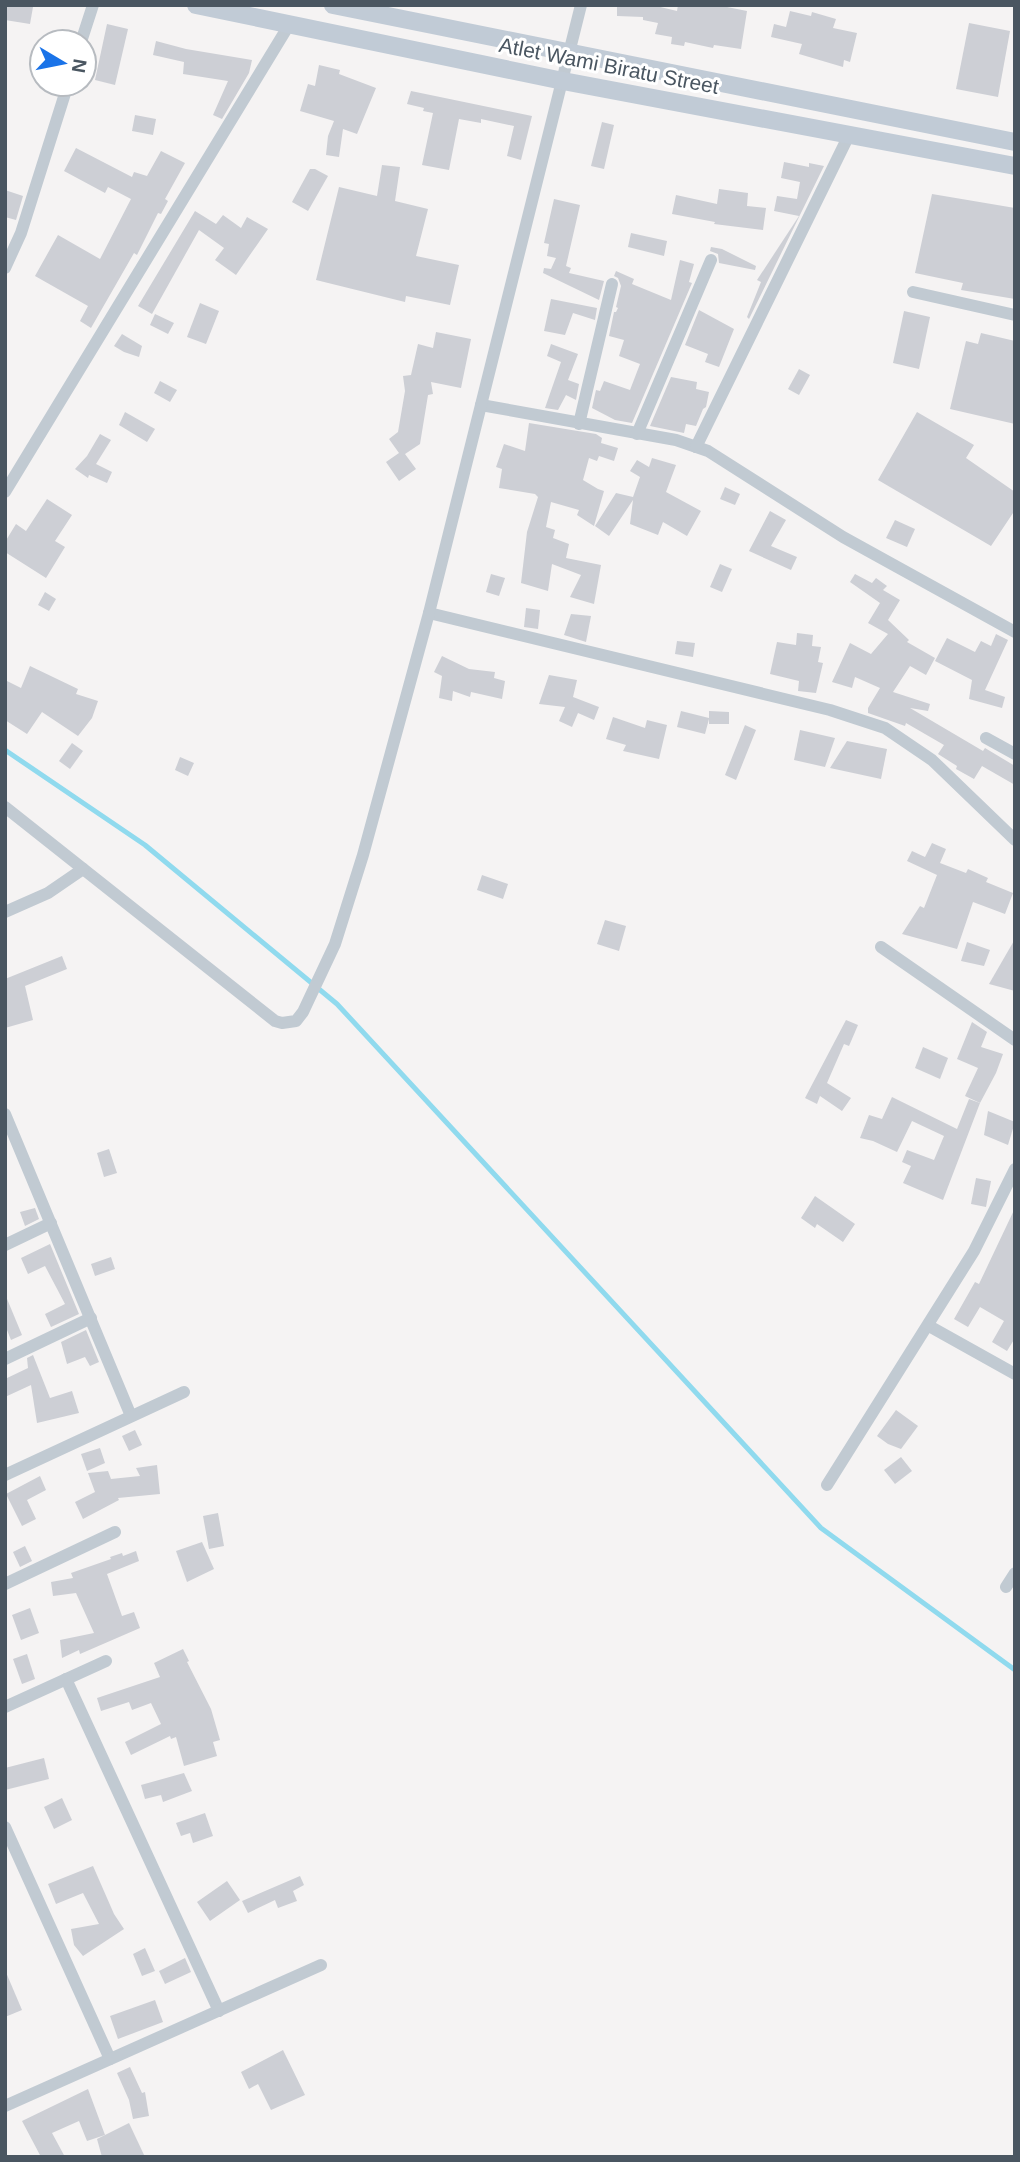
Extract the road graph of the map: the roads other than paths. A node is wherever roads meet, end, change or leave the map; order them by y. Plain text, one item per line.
1 (93, 5) edge
2 (196, 5) edge
3 (333, 5) edge
4 (581, 5) edge
5 (289, 25) junction
6 (86, 28) edge
7 (569, 54) junction
8 (563, 81) junction
9 (64, 98) edge
10 (849, 135) junction
11 (1015, 142) edge
12 (1015, 166) edge
13 (711, 260) dead end
14 (5, 268) edge
15 (612, 284) dead end
16 (913, 292) dead end
17 (1015, 315) edge
18 (481, 405) junction
19 (579, 424) junction
20 (637, 434) junction
21 (696, 447) junction
22 (5, 492) edge
23 (429, 613) junction
24 (1015, 632) edge
25 (986, 738) dead end
26 (1015, 754) edge
27 (5, 807) edge
28 (1015, 840) edge
29 (83, 869) junction
30 (5, 912) edge
31 (881, 947) dead end
32 (1015, 1040) edge
33 (5, 1114) edge
34 (9, 1133) edge
35 (1015, 1171) edge
36 (51, 1223) junction
37 (5, 1245) edge
38 (91, 1318) junction
39 (929, 1326) junction
40 (5, 1359) edge
41 (1015, 1374) edge
42 (184, 1392) dead end
43 (131, 1416) junction
44 (5, 1475) edge
45 (827, 1485) dead end
46 (115, 1532) dead end
47 (1015, 1573) edge
48 (5, 1584) edge
49 (1006, 1587) dead end
50 (106, 1661) dead end
51 (66, 1679) junction
52 (5, 1707) edge
53 (5, 1827) edge
54 (321, 1965) dead end
55 (219, 2011) junction
56 (110, 2059) junction
57 (5, 2106) edge

1 - 6 street
2 - 5 main road, Atlet Wami Biratu Street
3 - 7 main road, Atlet Wami Biratu Street
4 - 7 street
5 - 8 main road, Atlet Wami Biratu Street
5 - 22 street
7 - 8 street
7 - 11 main road, Atlet Wami Biratu Street
8 - 10 main road, Atlet Wami Biratu Street
8 - 18 street
9 - 14 street
10 - 12 main road, Atlet Wami Biratu Street
10 - 21 street
13 - 20 street
15 - 19 street
16 - 17 street
18 - 19 street
18 - 23 street
19 - 20 street
20 - 21 street
21 - 24 street
23 - 28 street
23 - 29 street
25 - 26 street
27 - 29 street
29 - 30 street
31 - 32 street
33 - 34 street
34 - 36 street
35 - 39 street
36 - 37 street
36 - 38 street
38 - 40 street
38 - 43 street
39 - 41 street
39 - 45 street
42 - 43 street
43 - 44 street
46 - 48 street
47 - 49 street
50 - 51 street
51 - 52 street
51 - 55 street
53 - 56 street
54 - 55 street
55 - 56 street
56 - 57 street

